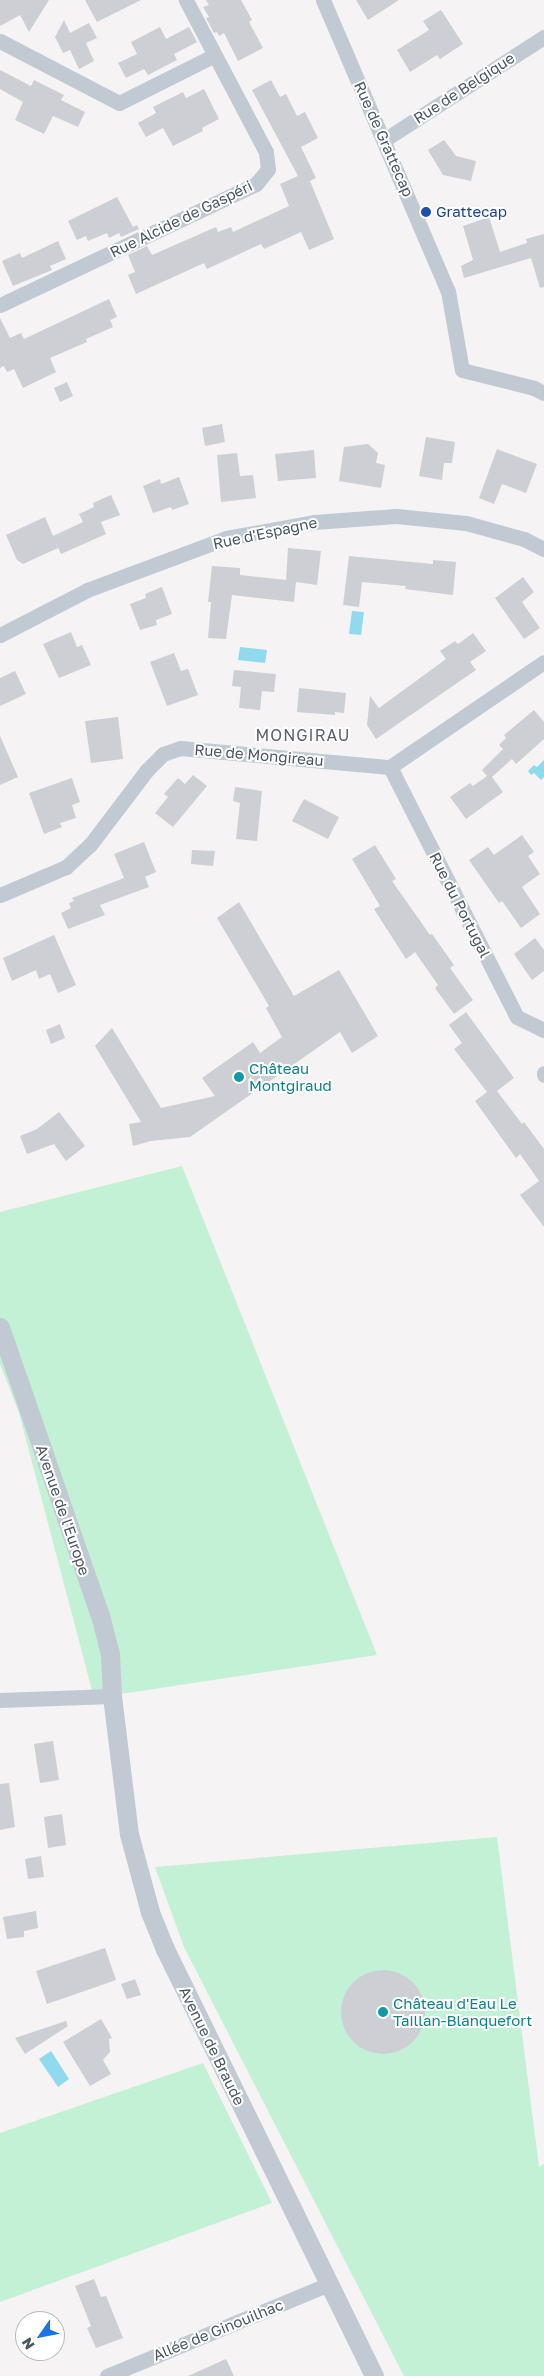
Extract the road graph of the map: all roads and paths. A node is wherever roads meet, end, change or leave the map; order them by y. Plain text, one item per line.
1 (186, 0) edge
2 (323, 0) edge
3 (544, 37) edge
4 (0, 42) edge
5 (215, 54) junction
6 (384, 140) junction
7 (0, 305) edge
8 (544, 392) edge
9 (544, 549) edge
10 (0, 635) edge
11 (544, 662) edge
12 (390, 767) junction
13 (0, 895) edge
14 (544, 1030) edge
15 (0, 1328) edge
16 (112, 1696) junction
17 (0, 1700) edge
18 (329, 2284) junction
19 (107, 2376) edge
20 (374, 2376) edge

1 - 5 street, Rue Alcide de Gaspéri
2 - 6 street, Rue de Grattecap
3 - 6 street, Rue de Belgique
4 - 5 street
5 - 7 street, Rue Alcide de Gaspéri
6 - 8 street, Rue de Grattecap
9 - 10 street, Rue d'Espagne
11 - 12 street
12 - 13 street, Rue de Mongireau
12 - 14 street, Rue du Portugal
15 - 16 street, Avenue de l'Europe
16 - 17 street
16 - 18 street, Avenue de Braude
18 - 19 street, Allée de Ginouilhac
18 - 20 street, Avenue de Braude

